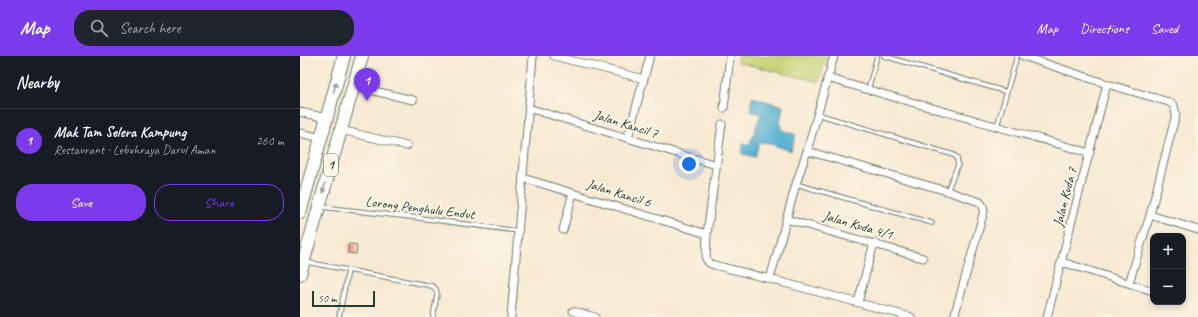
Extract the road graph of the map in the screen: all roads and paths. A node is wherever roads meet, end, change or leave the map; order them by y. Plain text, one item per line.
1 (344, 56) edge
2 (362, 56) edge
3 (533, 56) edge
4 (554, 56) edge
5 (650, 56) edge
6 (730, 56) edge
7 (834, 56) edge
8 (877, 56) edge
9 (884, 56) edge
10 (1017, 56) edge
11 (1023, 56) edge
12 (827, 78) junction
13 (644, 79) junction
14 (1107, 84) junction
15 (353, 86) junction
16 (868, 90) junction
17 (1007, 92) junction
18 (413, 100) dead end
19 (528, 108) junction
20 (724, 108) dead end
21 (300, 112) edge
22 (817, 114) junction
23 (326, 118) junction
24 (722, 124) dead end
25 (997, 126) junction
26 (341, 130) junction
27 (300, 133) edge
28 (628, 137) junction
29 (321, 138) junction
30 (407, 146) dead end
31 (807, 151) junction
32 (1090, 153) junction
33 (716, 165) junction
34 (523, 178) junction
35 (796, 184) junction
36 (304, 188) edge
37 (947, 192) junction
38 (573, 193) junction
39 (319, 206) junction
40 (300, 213) edge
41 (1150, 215) junction
42 (786, 218) junction
43 (932, 223) dead end
44 (563, 230) dead end
45 (1198, 230) edge
46 (518, 231) junction
47 (707, 234) junction
48 (874, 243) junction
49 (923, 258) dead end
50 (303, 262) junction
51 (1062, 262) junction
52 (348, 271) junction
53 (300, 274) edge
54 (770, 279) junction
55 (1129, 283) junction
56 (1150, 290) edge
57 (858, 302) junction
58 (573, 311) dead end
59 (339, 317) edge
60 (433, 317) edge
61 (511, 317) edge
62 (595, 317) edge
63 (911, 317) edge
64 (954, 317) edge
65 (1047, 317) edge

23 -> 1 highway, 1
2 - 15 highway, 1
3 - 19 street
4 - 13 street
5 - 13 street
6 - 20 street
7 - 12 street
8 - 16 lane
9 - 17 lane
10 - 17 lane
11 - 14 street
12 - 16 street
12 - 22 street
13 - 28 street
14 - 32 street, Jalan Kuda 7
14 - 41 street
15 - 18 street
15 - 26 highway, 1
16 - 25 street
17 - 25 lane
19 - 28 street, Jalan Kancil 7
19 - 34 street
21 - 23 street
22 - 31 street
22 - 37 lane
23 - 29 highway, 1
24 - 33 street
25 - 32 street
26 - 30 street
26 -> 39 highway, 1
27 - 29 street
28 - 33 street, Jalan Kancil 7
29 - 36 highway, 1
31 - 35 street
31 - 37 street
32 - 51 street, Jalan Kuda 7
33 - 47 street
34 - 38 street, Jalan Kancil 6
34 - 46 street
35 - 42 street
35 - 43 lane
36 - 40 highway, 1
37 - 64 street
38 - 44 street
38 - 47 street, Jalan Kancil 6
39 - 46 lane, Lorong Penghulu Endut
39 - 50 highway, 1
41 - 45 street
41 - 55 street
42 - 48 street, Jalan Kuda 4/1
42 - 54 street
46 - 61 street
47 - 54 street
48 - 49 street, Jalan Kuda 4/1
48 - 57 street
50 - 52 lane
50 - 53 highway, 1
51 - 55 street
51 - 65 street, Jalan Kuda 7
52 - 59 lane
52 - 60 lane
54 - 57 street
55 - 56 street
57 - 63 street
58 - 62 street

